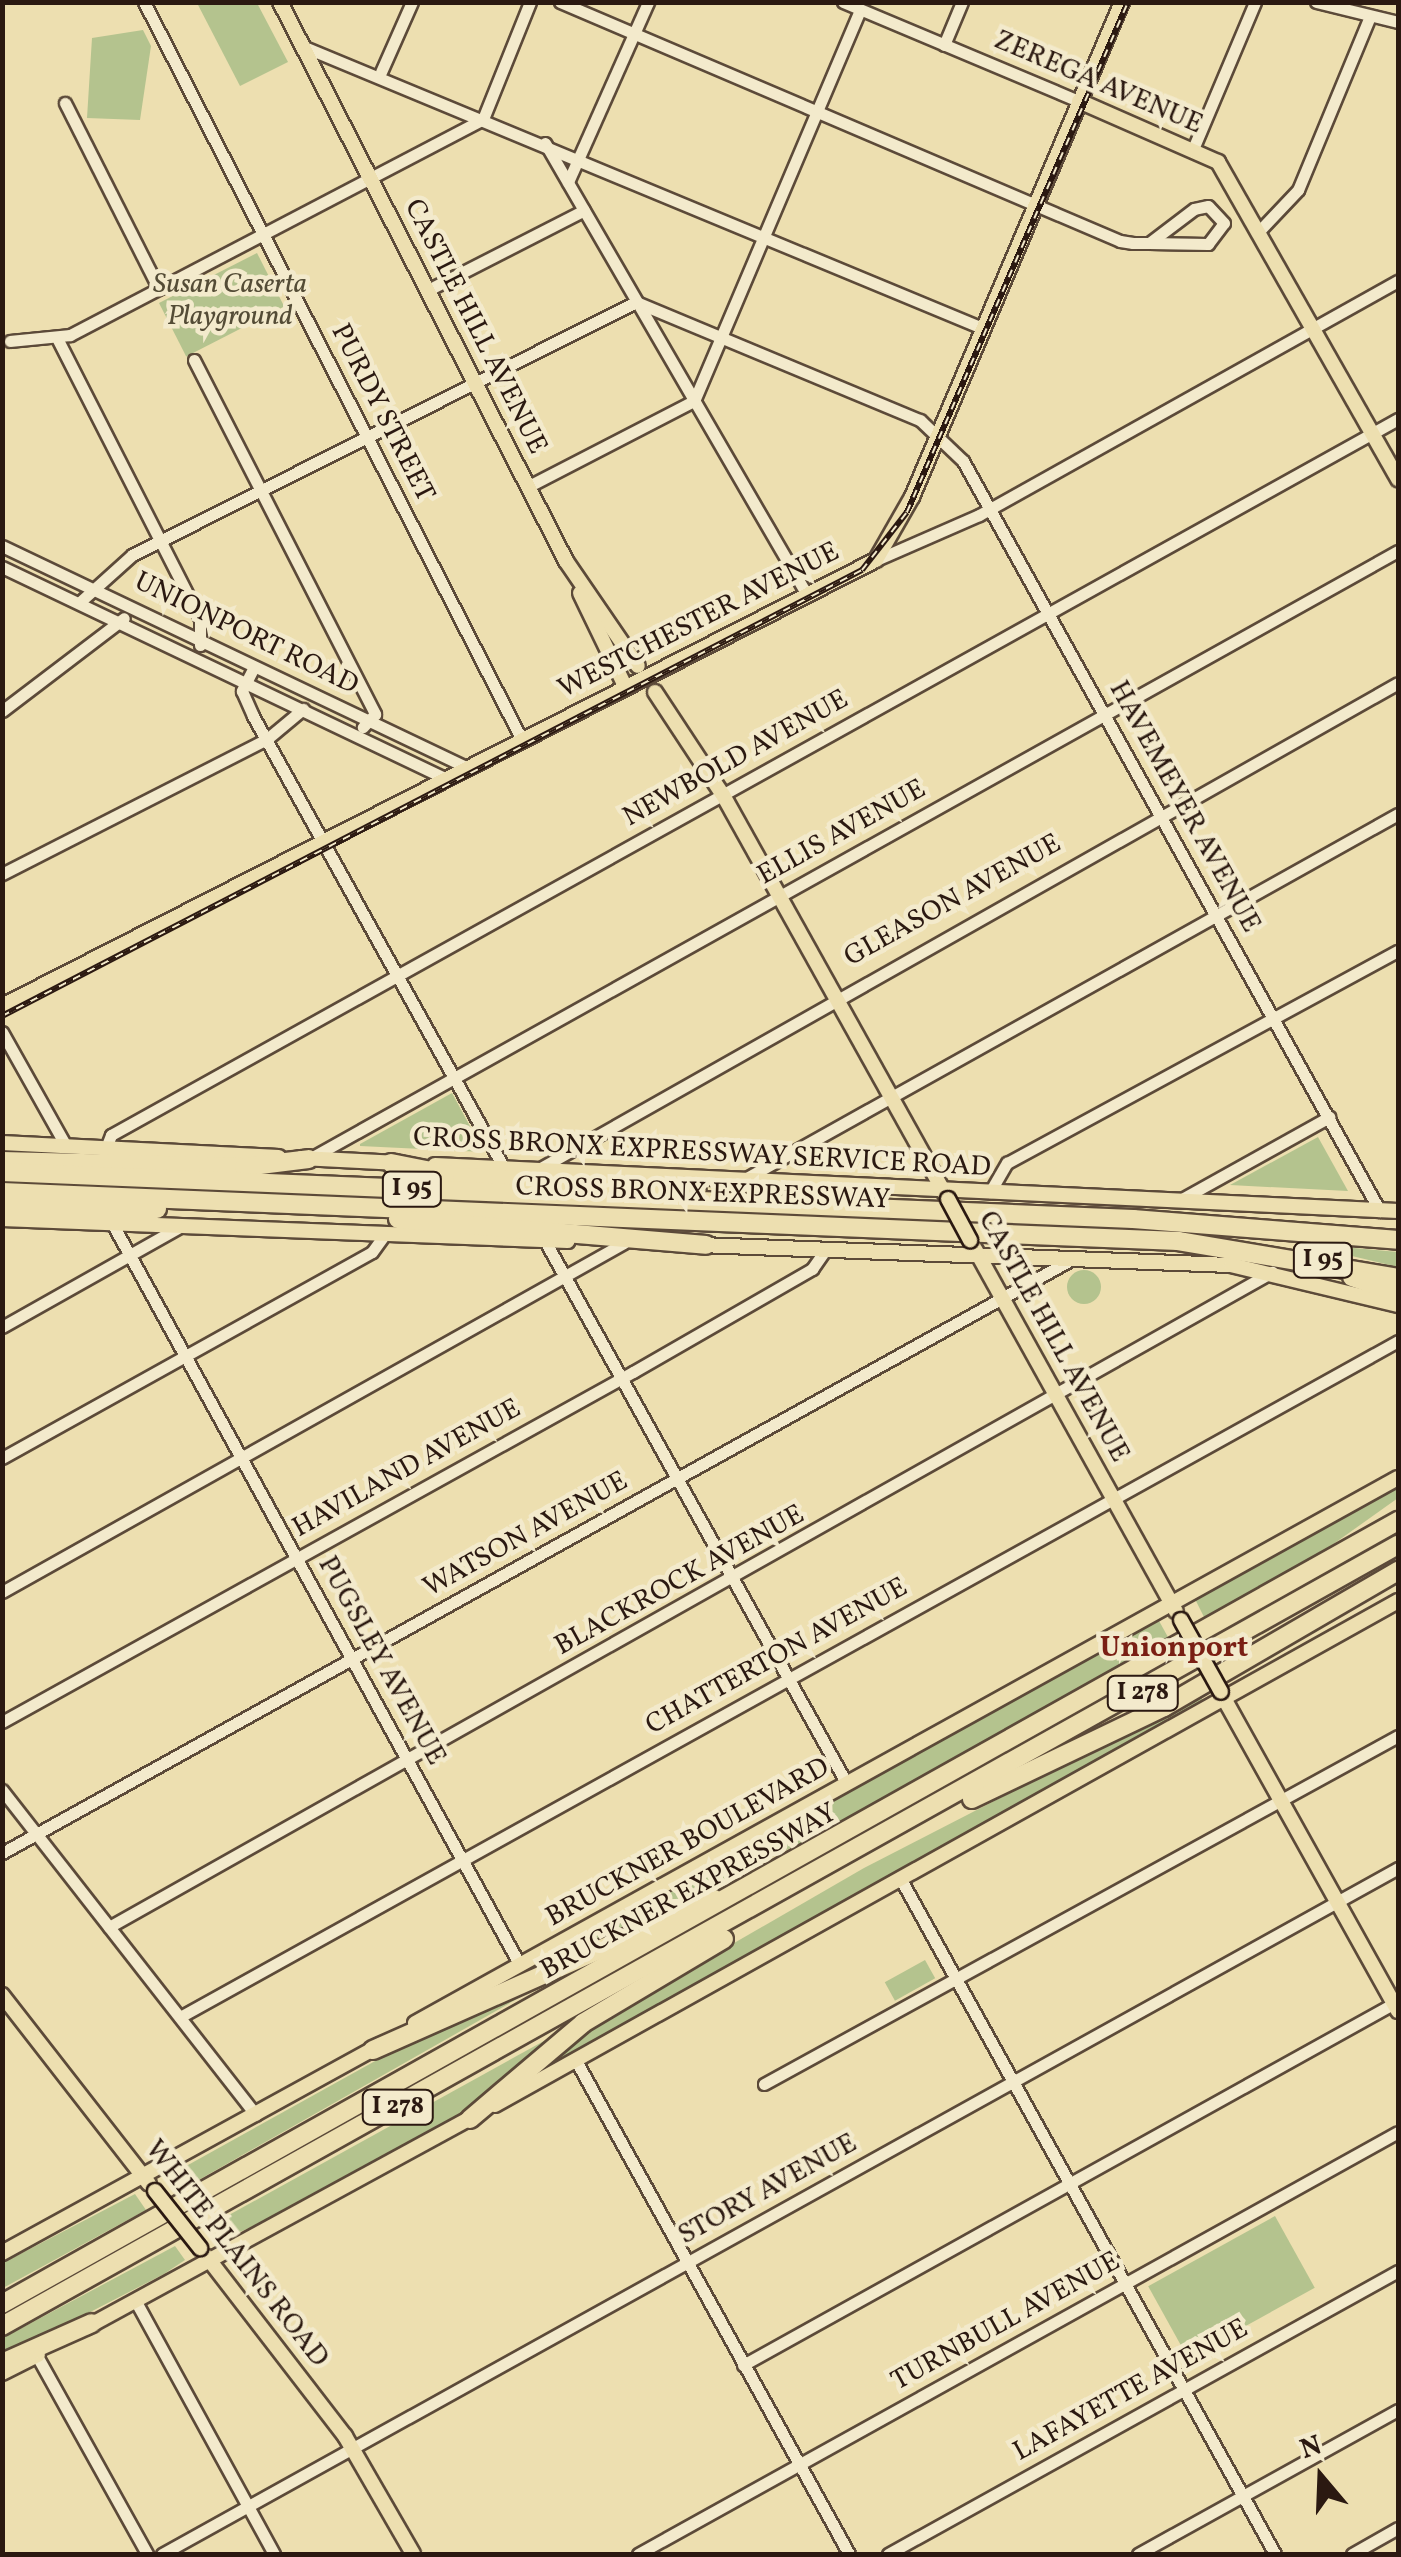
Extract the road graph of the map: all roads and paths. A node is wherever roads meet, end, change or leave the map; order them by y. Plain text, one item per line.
1 (144, 2) edge
2 (280, 2) edge
3 (412, 2) edge
4 (530, 2) edge
5 (560, 2) edge
6 (648, 2) edge
7 (843, 2) edge
8 (962, 2) edge
9 (1122, 2) edge
10 (1254, 2) edge
11 (1316, 2) edge
12 (860, 10) junction
13 (1370, 16) junction
14 (1398, 22) edge
15 (634, 34) junction
16 (944, 45) junction
17 (302, 46) junction
18 (381, 72) junction
19 (1079, 102) junction
20 (65, 103) dead end
21 (816, 112) junction
22 (483, 119) junction
23 (545, 143) junction
24 (1194, 149) junction
25 (578, 158) junction
26 (372, 180) junction
27 (568, 182) junction
28 (1034, 205) junction
29 (584, 210) junction
30 (1261, 230) junction
31 (263, 236) junction
32 (764, 236) junction
33 (1149, 243) junction
34 (1398, 281) edge
35 (159, 289) junction
36 (428, 290) junction
37 (636, 302) junction
38 (982, 328) junction
39 (1315, 328) junction
40 (722, 334) junction
41 (58, 340) junction
42 (10, 341) dead end
43 (194, 360) dead end
44 (476, 384) junction
45 (694, 401) junction
46 (1398, 419) edge
47 (937, 432) junction
48 (1374, 434) junction
49 (366, 437) junction
50 (1398, 479) edge
51 (529, 486) junction
52 (262, 490) junction
53 (990, 508) junction
54 (161, 542) junction
55 (2, 546) edge
56 (1398, 551) edge
57 (876, 560) junction
58 (566, 561) junction
59 (2, 567) edge
60 (96, 585) junction
61 (807, 595) junction
62 (81, 601) junction
63 (134, 608) junction
64 (1048, 614) junction
65 (122, 621) junction
66 (201, 641) junction
67 (196, 656) junction
68 (638, 666) dead end
69 (254, 667) junction
70 (245, 680) junction
71 (1398, 683) edge
72 (625, 686) junction
73 (655, 692) dead end
74 (303, 709) junction
75 (2, 711) edge
76 (1104, 715) junction
77 (367, 722) junction
78 (358, 734) junction
79 (267, 739) junction
80 (522, 740) junction
81 (468, 768) junction
82 (446, 779) junction
83 (723, 795) junction
84 (1160, 814) junction
85 (1398, 814) edge
86 (324, 842) junction
87 (2, 874) edge
88 (779, 896) junction
89 (1216, 916) junction
90 (1398, 951) edge
91 (398, 975) junction
92 (835, 996) junction
93 (2, 1006) edge
94 (1273, 1019) junction
95 (2, 1032) edge
96 (454, 1076) junction
97 (890, 1096) junction
98 (1329, 1117) junction
99 (2, 1143) edge
100 (66, 1146) junction
101 (106, 1148) junction
102 (310, 1159) junction
103 (2, 1161) edge
104 (391, 1163) junction
105 (504, 1168) junction
106 (536, 1170) junction
107 (2, 1172) edge
108 (742, 1180) junction
109 (2, 1192) edge
110 (990, 1192) junction
111 (945, 1195) junction
112 (1177, 1201) junction
113 (254, 1203) junction
114 (323, 1206) junction
115 (821, 1206) junction
116 (2, 1209) edge
117 (1380, 1211) junction
118 (1398, 1211) edge
119 (2, 1219) edge
120 (112, 1224) junction
121 (181, 1226) junction
122 (386, 1234) junction
123 (545, 1240) junction
124 (1398, 1240) edge
125 (624, 1243) junction
126 (706, 1245) junction
127 (1246, 1247) junction
128 (826, 1249) junction
129 (978, 1255) junction
130 (128, 1256) junction
131 (1074, 1258) junction
132 (1272, 1272) junction
133 (566, 1278) junction
134 (1398, 1278) edge
135 (1398, 1293) edge
136 (1002, 1298) junction
137 (1398, 1306) edge
138 (2, 1327) edge
139 (1398, 1341) edge
140 (184, 1357) junction
141 (622, 1378) junction
142 (1058, 1398) junction
143 (2, 1458) edge
144 (242, 1462) junction
145 (1398, 1478) edge
146 (678, 1479) junction
147 (1114, 1499) junction
148 (1398, 1518) edge
149 (1398, 1545) edge
150 (297, 1559) junction
151 (1398, 1571) edge
152 (733, 1580) junction
153 (1398, 1586) edge
154 (2, 1592) edge
155 (1398, 1601) edge
156 (1172, 1603) junction
157 (1254, 1657) junction
158 (352, 1660) junction
159 (789, 1680) junction
160 (1223, 1696) junction
161 (2, 1722) edge
162 (1398, 1736) edge
163 (408, 1761) junction
164 (847, 1784) junction
165 (2, 1790) edge
166 (1280, 1802) junction
167 (37, 1835) junction
168 (884, 1836) junction
169 (2, 1854) edge
170 (463, 1860) junction
171 (1398, 1868) edge
172 (771, 1878) junction
173 (900, 1878) junction
174 (794, 1889) junction
175 (1338, 1902) junction
176 (109, 1927) junction
177 (520, 1965) junction
178 (956, 1981) junction
179 (2, 1995) edge
180 (1397, 2005) edge
181 (180, 2018) junction
182 (373, 2050) junction
183 (575, 2059) junction
184 (1013, 2083) junction
185 (764, 2084) dead end
186 (256, 2115) junction
187 (470, 2119) junction
188 (1398, 2132) edge
189 (644, 2154) dead end
190 (631, 2161) junction
191 (145, 2178) junction
192 (1069, 2184) junction
193 (2, 2253) edge
194 (210, 2262) junction
195 (688, 2263) junction
196 (1398, 2272) edge
197 (1125, 2284) junction
198 (134, 2300) junction
199 (2, 2304) edge
200 (92, 2324) junction
201 (2, 2326) edge
202 (37, 2356) junction
203 (2, 2363) edge
204 (743, 2364) junction
205 (2, 2374) edge
206 (1184, 2390) junction
207 (1398, 2410) edge
208 (353, 2448) junction
209 (800, 2465) junction
210 (1242, 2496) junction
211 (248, 2507) junction
212 (1398, 2528) edge
213 (147, 2554) edge
214 (162, 2554) edge
215 (274, 2554) edge
216 (413, 2554) edge
217 (638, 2554) edge
218 (850, 2554) edge
219 (888, 2554) edge
220 (1138, 2554) edge
221 (1275, 2554) edge
222 (1352, 2554) edge

1 - 31 street, PURDY STREET
2 - 17 main road, CASTLE HILL AVENUE
3 - 18 street
4 - 22 street
5 - 15 street
6 - 15 street
7 - 12 street, ZEREGA AVENUE
8 - 16 street
9 - 19 main road, WESTCHESTER AVENUE
10 - 24 street
11 - 13 street
12 - 16 street, ZEREGA AVENUE
12 - 21 street
13 - 14 street
13 - 30 street
15 - 21 street
15 - 25 street
16 - 19 street, ZEREGA AVENUE
17 - 18 street
17 - 26 main road, CASTLE HILL AVENUE
18 - 22 street
19 - 24 main road, ZEREGA AVENUE
19 - 28 main road, WESTCHESTER AVENUE
20 - 35 street
21 - 28 street
21 - 32 street
22 - 23 street
22 - 26 street
23 - 25 street
23 - 27 street
24 - 30 main road, ZEREGA AVENUE
25 - 27 street
25 - 32 street
26 - 31 street
26 - 36 main road, CASTLE HILL AVENUE
27 - 29 street
28 - 33 street
28 - 38 main road, WESTCHESTER AVENUE
29 - 36 street
29 - 37 street
30 - 39 main road, ZEREGA AVENUE
31 - 35 street
31 - 49 street, PURDY STREET
32 - 38 street
32 - 40 street
33 - 33 street
34 - 39 street
35 - 41 street
36 - 44 main road, CASTLE HILL AVENUE
37 - 40 street
37 - 44 street
37 - 45 street
38 - 47 main road, WESTCHESTER AVENUE
39 - 48 main road, ZEREGA AVENUE
39 - 53 street
40 - 45 street
40 - 47 street
41 - 42 street
41 - 54 street
43 - 52 street
44 - 49 street
44 - 51 main road, CASTLE HILL AVENUE
45 - 51 street
45 - 61 street
46 - 48 street, NEWBOLD AVENUE
47 - 53 street, HAVEMEYER AVENUE
47 - 57 main road, WESTCHESTER AVENUE
48 - 50 main road, ZEREGA AVENUE
48 - 64 street, NEWBOLD AVENUE
49 - 52 street
49 - 80 street, PURDY STREET
51 - 58 main road, CASTLE HILL AVENUE
52 - 54 street
52 - 77 street
53 - 57 street
53 - 64 street, HAVEMEYER AVENUE
54 - 60 street
54 - 66 street
55 - 60 street, UNIONPORT ROAD
56 - 76 street, ELLIS AVENUE
57 - 61 main road, WESTCHESTER AVENUE
58 - 68 main road, CASTLE HILL AVENUE
58 - 72 main road
59 - 62 street, UNIONPORT ROAD
60 - 62 street
60 - 63 street, UNIONPORT ROAD
61 - 72 main road, WESTCHESTER AVENUE
62 - 65 street, UNIONPORT ROAD
63 - 65 street
63 - 66 street, UNIONPORT ROAD
64 - 76 street, HAVEMEYER AVENUE
64 - 83 street, NEWBOLD AVENUE
65 - 67 street, UNIONPORT ROAD
65 - 75 street
66 - 67 street
66 - 69 street, UNIONPORT ROAD
67 - 70 street, UNIONPORT ROAD
69 - 70 street
69 - 77 street, UNIONPORT ROAD
70 - 74 street, UNIONPORT ROAD
70 - 79 street
71 - 84 street, GLEASON AVENUE
72 - 80 main road, WESTCHESTER AVENUE
73 - 83 main road, CASTLE HILL AVENUE
74 - 78 street, UNIONPORT ROAD
74 - 79 street
76 - 84 street, HAVEMEYER AVENUE
76 - 88 street, ELLIS AVENUE
77 - 78 street
77 - 81 street, UNIONPORT ROAD
78 - 82 street, UNIONPORT ROAD
79 - 86 street
79 - 87 street
80 - 81 main road, WESTCHESTER AVENUE
81 - 82 main road, WESTCHESTER AVENUE
82 - 86 main road, WESTCHESTER AVENUE
83 - 88 main road, CASTLE HILL AVENUE
83 - 91 street, NEWBOLD AVENUE
84 - 89 street, HAVEMEYER AVENUE
84 - 92 street, GLEASON AVENUE
85 - 89 street
86 - 91 street
86 - 93 main road, WESTCHESTER AVENUE
88 - 92 main road, CASTLE HILL AVENUE
88 - 96 street, ELLIS AVENUE
89 - 94 street, HAVEMEYER AVENUE
89 - 97 street
90 - 94 street
91 - 96 street
91 - 101 street, NEWBOLD AVENUE
92 - 97 main road, CASTLE HILL AVENUE
92 - 106 street, GLEASON AVENUE
94 - 98 street, HAVEMEYER AVENUE
94 - 110 street
95 - 100 street
96 - 102 street, ELLIS AVENUE
96 - 105 street
97 - 108 street
97 - 111 main road, CASTLE HILL AVENUE
98 - 112 street
98 - 117 street, HAVEMEYER AVENUE
99 - 100 main road, CROSS BRONX EXPRESSWAY SERVICE ROAD
100 - 101 main road, CROSS BRONX EXPRESSWAY SERVICE ROAD
101 - 102 main road, CROSS BRONX EXPRESSWAY SERVICE ROAD
102 - 103 highway
102 - 104 main road, CROSS BRONX EXPRESSWAY SERVICE ROAD
104 - 105 main road, CROSS BRONX EXPRESSWAY SERVICE ROAD
104 - 115 highway
105 - 106 main road, CROSS BRONX EXPRESSWAY SERVICE ROAD
106 - 108 main road, CROSS BRONX EXPRESSWAY SERVICE ROAD
107 - 115 highway, CROSS BRONX EXPRESSWAY / I 95
108 - 111 main road, CROSS BRONX EXPRESSWAY SERVICE ROAD
109 - 113 highway, CROSS BRONX EXPRESSWAY / I 95
110 - 111 main road, CROSS BRONX EXPRESSWAY SERVICE ROAD
110 - 112 main road, CROSS BRONX EXPRESSWAY SERVICE ROAD
111 - 129 main road, CASTLE HILL AVENUE, bridge
112 - 117 main road, CROSS BRONX EXPRESSWAY SERVICE ROAD
113 - 114 highway, CROSS BRONX EXPRESSWAY / I 95
113 - 116 highway
114 - 126 highway
114 - 127 highway, CROSS BRONX EXPRESSWAY / I 95
115 - 124 highway, CROSS BRONX EXPRESSWAY / I 95
117 - 118 main road, CROSS BRONX EXPRESSWAY SERVICE ROAD
119 - 120 main road
120 - 121 main road
120 - 130 street, PUGSLEY AVENUE
121 - 122 main road
121 - 130 street
122 - 123 main road
122 - 140 street
123 - 125 main road
123 - 133 street
125 - 126 main road
125 - 133 street
126 - 128 main road
127 - 134 highway, CROSS BRONX EXPRESSWAY / I 95
127 - 135 highway
128 - 129 main road
128 - 141 street, HAVILAND AVENUE
129 - 131 main road
129 - 136 main road, CASTLE HILL AVENUE
130 - 138 street
130 - 140 street, PUGSLEY AVENUE
131 - 132 main road
131 - 136 street, WATSON AVENUE
132 - 137 main road
132 - 142 street, BLACKROCK AVENUE
133 - 141 street
133 - 144 street
136 - 142 main road, CASTLE HILL AVENUE
136 - 146 street, WATSON AVENUE
139 - 147 street, CHATTERTON AVENUE
140 - 143 street
140 - 144 street, PUGSLEY AVENUE
141 - 146 street
141 - 150 street, HAVILAND AVENUE
142 - 147 main road, CASTLE HILL AVENUE
142 - 152 street, BLACKROCK AVENUE
144 - 150 street, PUGSLEY AVENUE
144 - 154 street
145 - 156 main road, BRUCKNER BOULEVARD
146 - 152 street
146 - 158 street, WATSON AVENUE
147 - 156 main road, CASTLE HILL AVENUE
147 - 159 street, CHATTERTON AVENUE
148 - 172 highway, BRUCKNER EXPRESSWAY / I 278
149 - 168 highway, BRUCKNER EXPRESSWAY / I 278
150 - 158 street, PUGSLEY AVENUE
150 - 161 street, HAVILAND AVENUE
151 - 157 highway
152 - 159 street
152 - 163 street, BLACKROCK AVENUE
153 - 157 highway
155 - 160 main road
156 - 160 main road, CASTLE HILL AVENUE, bridge
156 - 164 main road, BRUCKNER BOULEVARD
157 - 168 highway
158 - 163 street, PUGSLEY AVENUE
158 - 167 street, WATSON AVENUE
159 - 164 street
159 - 170 street, CHATTERTON AVENUE
160 - 166 main road, CASTLE HILL AVENUE
160 - 173 main road
162 - 166 street
163 - 170 street, PUGSLEY AVENUE
163 - 176 street, BLACKROCK AVENUE
164 - 177 main road, BRUCKNER BOULEVARD
165 - 167 street
166 - 175 main road, CASTLE HILL AVENUE
166 - 178 street
167 - 169 street, WATSON AVENUE
167 - 176 street
168 - 174 highway, BRUCKNER EXPRESSWAY / I 278
170 - 177 street, PUGSLEY AVENUE
170 - 181 street, CHATTERTON AVENUE
171 - 175 street, STORY AVENUE
172 - 182 highway
172 - 199 highway, BRUCKNER EXPRESSWAY / I 278
173 - 178 street
173 - 183 main road
174 - 187 highway
174 - 201 highway, BRUCKNER EXPRESSWAY / I 278
175 - 180 main road, CASTLE HILL AVENUE
175 - 184 street, STORY AVENUE
176 - 181 street
177 - 182 main road, BRUCKNER BOULEVARD
178 - 184 street
178 - 185 street
179 - 191 main road, WHITE PLAINS ROAD
180 - 192 street
181 - 186 street
182 - 186 main road, BRUCKNER BOULEVARD
183 - 187 main road
183 - 190 street
184 - 192 street
184 - 195 street, STORY AVENUE
186 - 191 main road, BRUCKNER BOULEVARD
187 - 194 main road
188 - 197 street, TURNBULL AVENUE
189 - 190 street
190 - 195 street
191 - 193 main road, BRUCKNER BOULEVARD
191 - 194 main road, WHITE PLAINS ROAD, bridge
192 - 197 street
192 - 204 street
194 - 198 main road
194 - 208 main road, WHITE PLAINS ROAD
195 - 204 street
195 - 208 street, STORY AVENUE
196 - 206 street, LAFAYETTE AVENUE
197 - 206 street
197 - 209 street, TURNBULL AVENUE
198 - 200 main road
198 - 211 street
200 - 202 main road
200 - 203 highway
202 - 205 main road
202 - 213 street
204 - 209 street
206 - 210 street
206 - 219 street, LAFAYETTE AVENUE
207 - 210 street
208 - 211 street, STORY AVENUE
208 - 216 main road, WHITE PLAINS ROAD
209 - 217 street, TURNBULL AVENUE
209 - 218 street
210 - 220 street
210 - 221 street
211 - 214 street, STORY AVENUE
211 - 215 street
212 - 222 street

